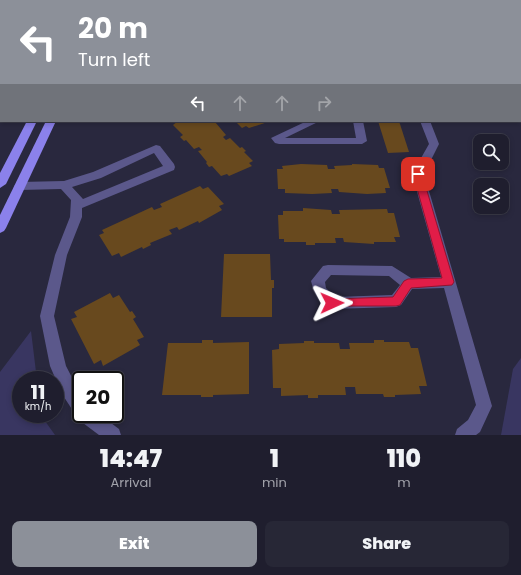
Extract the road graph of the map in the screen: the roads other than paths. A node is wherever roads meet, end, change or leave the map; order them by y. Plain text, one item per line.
1 (31, 122) edge
2 (51, 122) edge
3 (313, 122) edge
4 (358, 122) edge
5 (425, 122) edge
6 (0, 184) edge
7 (20, 186) junction
8 (64, 186) junction
9 (77, 206) junction
10 (0, 228) edge
11 (448, 282) junction
12 (408, 284) junction
13 (72, 395) edge
14 (97, 423) edge
15 (113, 435) edge
16 (463, 435) edge

1 - 6 main road
2 - 7 main road
3 - 4 lane
5 - 11 lane
7 - 8 lane
7 - 10 main road
8 - 9 lane
8 - 9 lane
9 - 13 lane
11 - 12 lane
11 - 16 lane
12 - 12 lane
14 - 15 lane

